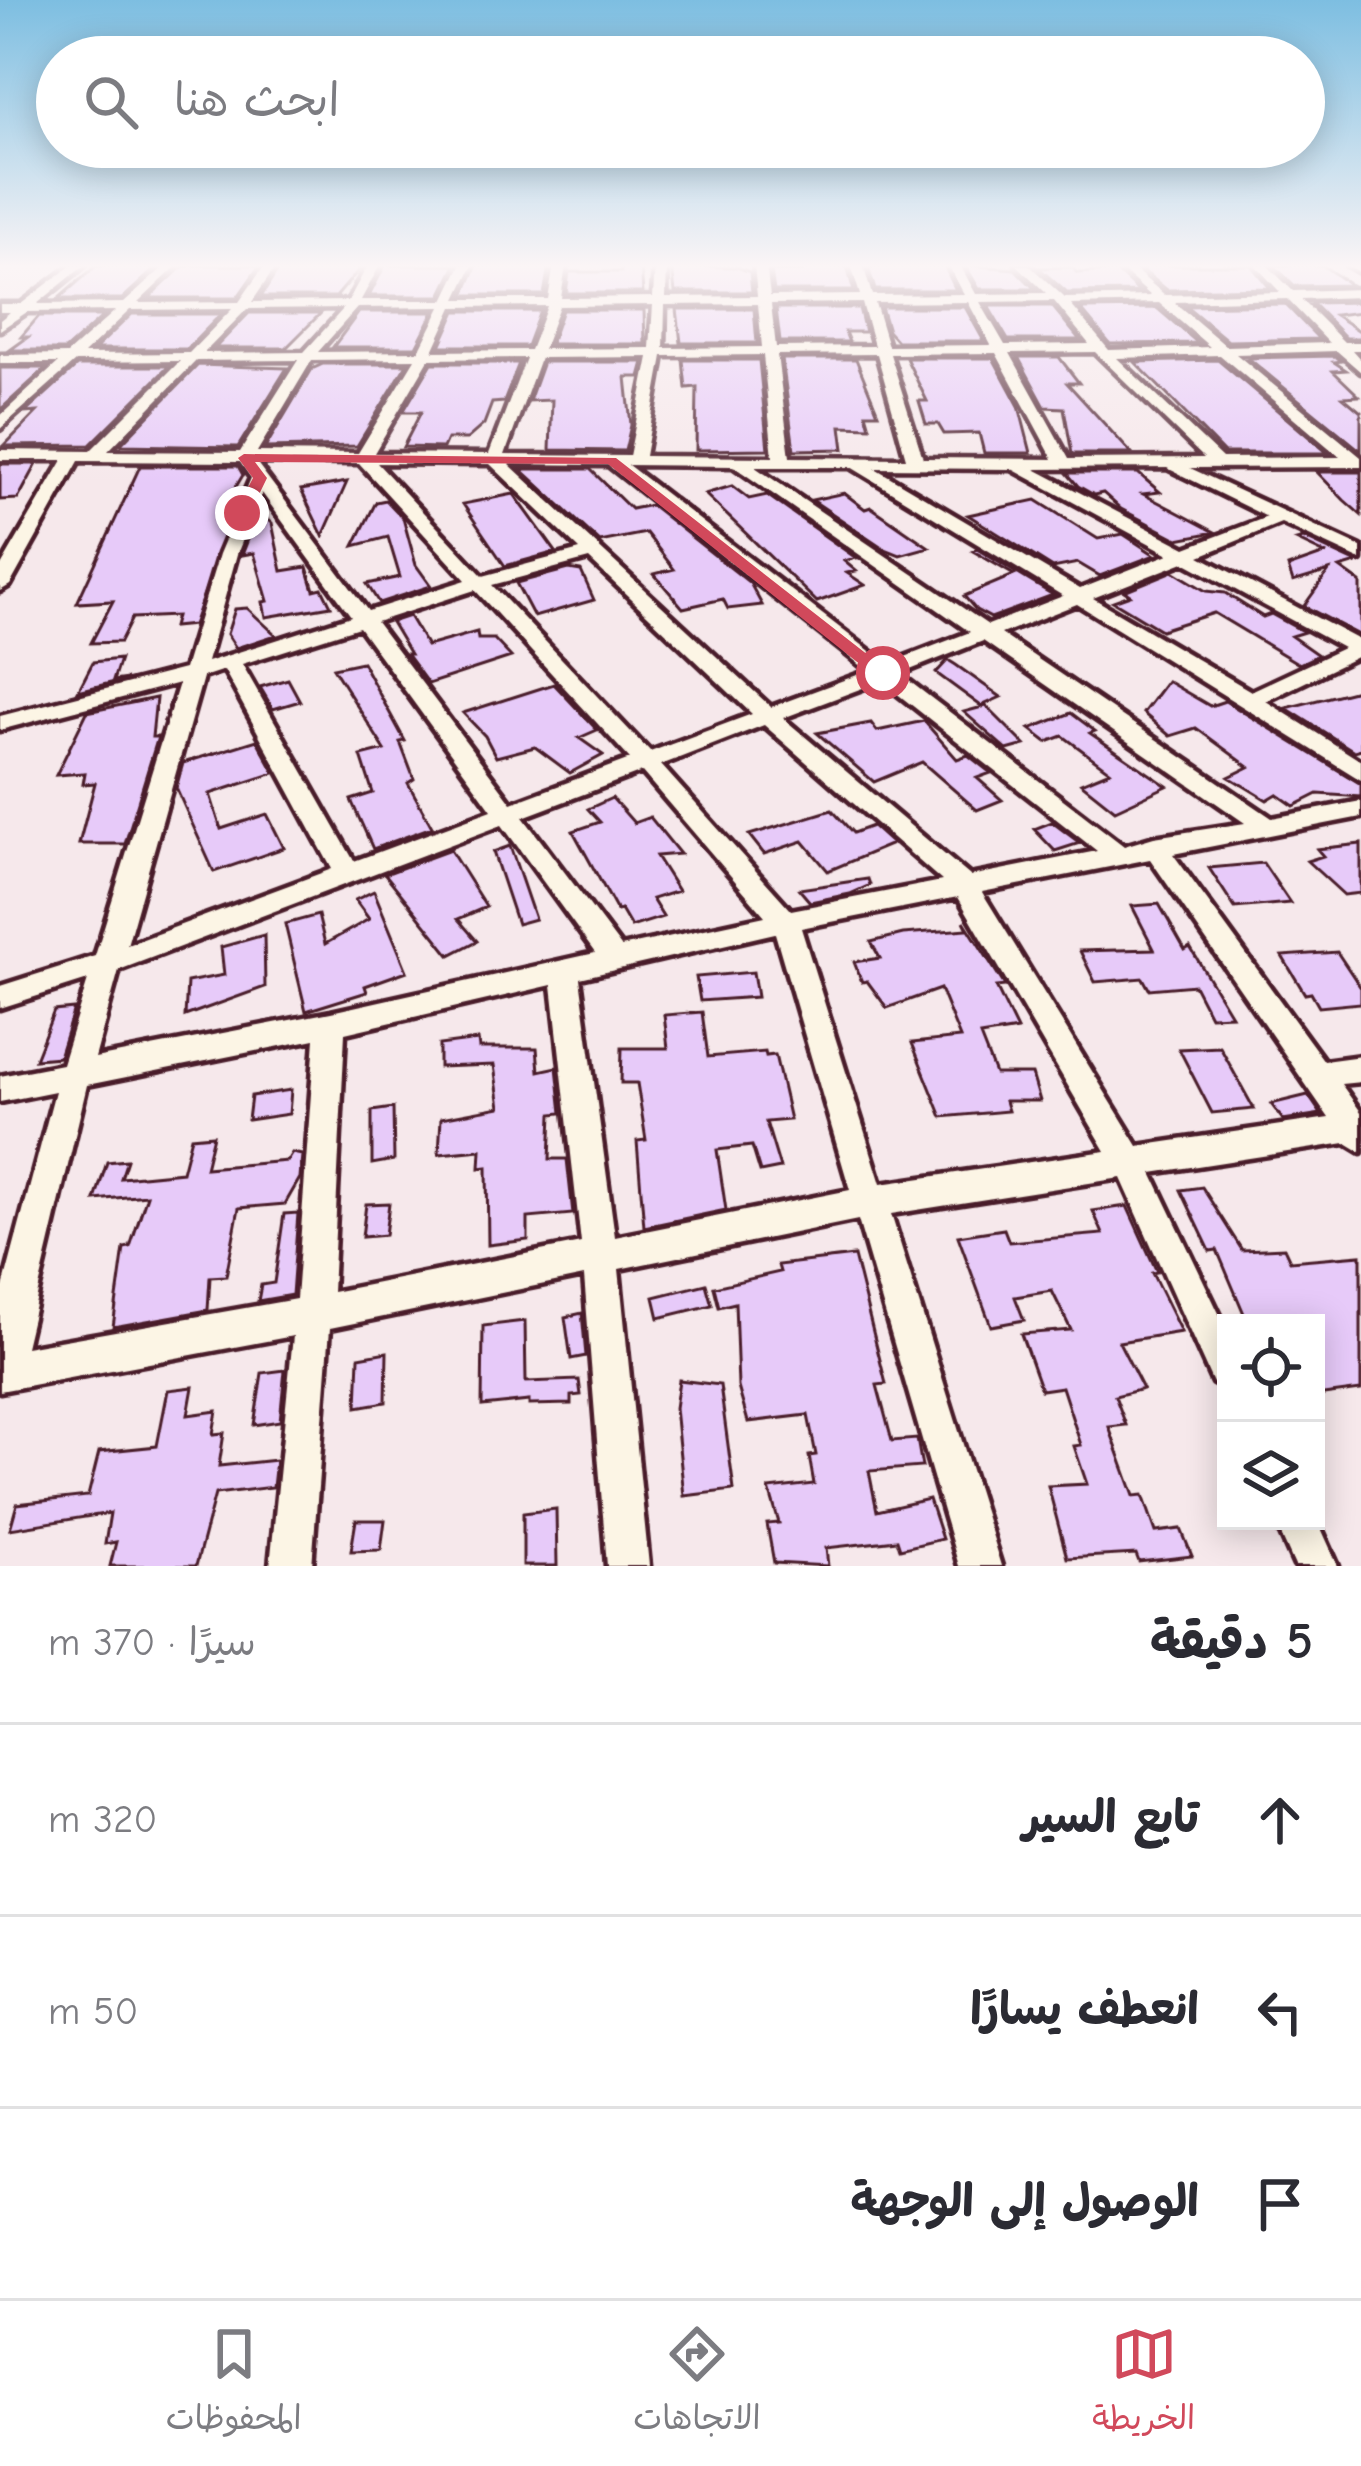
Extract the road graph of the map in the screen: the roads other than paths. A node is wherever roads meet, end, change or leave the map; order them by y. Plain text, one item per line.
1 (96, 338) edge
2 (211, 338) edge
3 (324, 338) edge
4 (432, 338) edge
5 (541, 338) edge
6 (658, 338) edge
7 (769, 338) edge
8 (880, 338) edge
9 (996, 338) edge
10 (1092, 338) edge
11 (1204, 338) edge
12 (1333, 338) edge
13 (1340, 346) junction
14 (1361, 346) edge
15 (1002, 348) junction
16 (883, 349) junction
17 (770, 350) junction
18 (1218, 350) junction
19 (657, 351) junction
20 (1103, 351) junction
21 (536, 352) junction
22 (424, 356) junction
23 (307, 357) junction
24 (76, 358) junction
25 (191, 358) junction
26 (0, 359) edge
27 (1361, 368) edge
28 (0, 424) edge
29 (0, 455) edge
30 (84, 456) junction
31 (363, 458) junction
32 (495, 460) junction
33 (611, 460) junction
34 (636, 461) junction
35 (736, 462) junction
36 (782, 462) junction
37 (1358, 462) edge
38 (855, 463) junction
39 (1168, 463) junction
40 (1218, 463) junction
41 (916, 464) junction
42 (1015, 464) junction
43 (1064, 464) junction
44 (252, 468) junction
45 (1282, 517) junction
46 (590, 553) junction
47 (1184, 554) junction
48 (1361, 554) edge
49 (478, 583) junction
50 (0, 585) edge
51 (1077, 595) junction
52 (364, 621) junction
53 (982, 634) junction
54 (1360, 648) edge
55 (230, 661) junction
56 (196, 672) junction
57 (883, 673) junction
58 (1250, 700) junction
59 (767, 716) junction
60 (0, 723) edge
61 (644, 760) junction
62 (1361, 772) edge
63 (1361, 809) edge
64 (506, 813) junction
65 (1264, 824) junction
66 (1154, 846) junction
67 (1116, 853) junction
68 (346, 872) junction
69 (967, 887) junction
70 (785, 921) junction
71 (616, 961) junction
72 (111, 962) junction
73 (565, 973) junction
74 (0, 997) edge
75 (331, 1024) junction
76 (1361, 1069) edge
77 (1320, 1074) junction
78 (74, 1076) junction
79 (0, 1089) edge
80 (1358, 1133) edge
81 (1129, 1160) junction
82 (873, 1201) junction
83 (600, 1258) junction
84 (314, 1314) junction
85 (1217, 1351) edge
86 (0, 1371) edge
87 (1300, 1530) edge
88 (291, 1566) edge
89 (628, 1566) edge
90 (980, 1566) edge
91 (1317, 1566) edge

1 - 24 street
2 - 25 street
3 - 23 street
4 - 22 street
5 - 21 street
6 - 19 street
7 - 17 street
8 - 16 street
9 - 15 street
10 - 20 street
11 - 18 street
12 - 13 street
13 - 14 street
13 - 18 street
13 - 27 street
15 - 16 street
15 - 20 street
15 - 43 street
16 - 17 street
16 - 41 street
17 - 19 street
17 - 36 street
18 - 20 street
18 - 37 street
19 - 21 street
19 - 34 street
20 - 40 street
21 - 22 street
21 - 32 street
22 - 23 street
22 - 31 street
23 - 25 street
23 - 44 street
24 - 25 street
24 - 26 street
24 - 28 street
25 - 30 street
29 - 30 street
30 - 44 street
30 - 50 street
31 - 32 street
31 - 44 street
31 - 49 street
32 - 33 street
32 - 46 street
33 - 34 street
33 - 57 street
34 - 35 street
35 - 36 street
35 - 53 street
36 - 38 street
37 - 40 street
38 - 41 street
38 - 51 street
39 - 40 street
39 - 43 street
39 - 45 street
41 - 42 street
42 - 43 street
42 - 47 street
44 - 52 street
44 - 56 street
45 - 47 street
45 - 48 street
46 - 49 street
46 - 59 street
47 - 51 street
47 - 54 street
49 - 52 street
49 - 61 street
51 - 53 street
51 - 58 street
52 - 55 street
52 - 64 street
53 - 57 street
53 - 65 street
54 - 58 street
55 - 56 street
55 - 68 street
56 - 60 street
56 - 72 street
57 - 59 street
57 - 67 street
58 - 62 street
59 - 61 street
59 - 69 street
61 - 64 street
61 - 70 street
63 - 65 street
64 - 68 street
64 - 71 street
65 - 66 street
66 - 67 street
66 - 77 street
67 - 69 street
68 - 72 street
69 - 70 street
69 - 81 street
70 - 71 street
70 - 82 street
71 - 73 street
72 - 74 street
72 - 78 street
73 - 75 street
73 - 83 street
75 - 78 street
75 - 84 street
76 - 77 street
77 - 80 street
78 - 79 street
78 - 86 street
80 - 81 street
81 - 82 street
81 - 85 street
82 - 83 street
82 - 90 street
83 - 84 street
83 - 89 street
84 - 86 street
84 - 88 street
87 - 91 street

